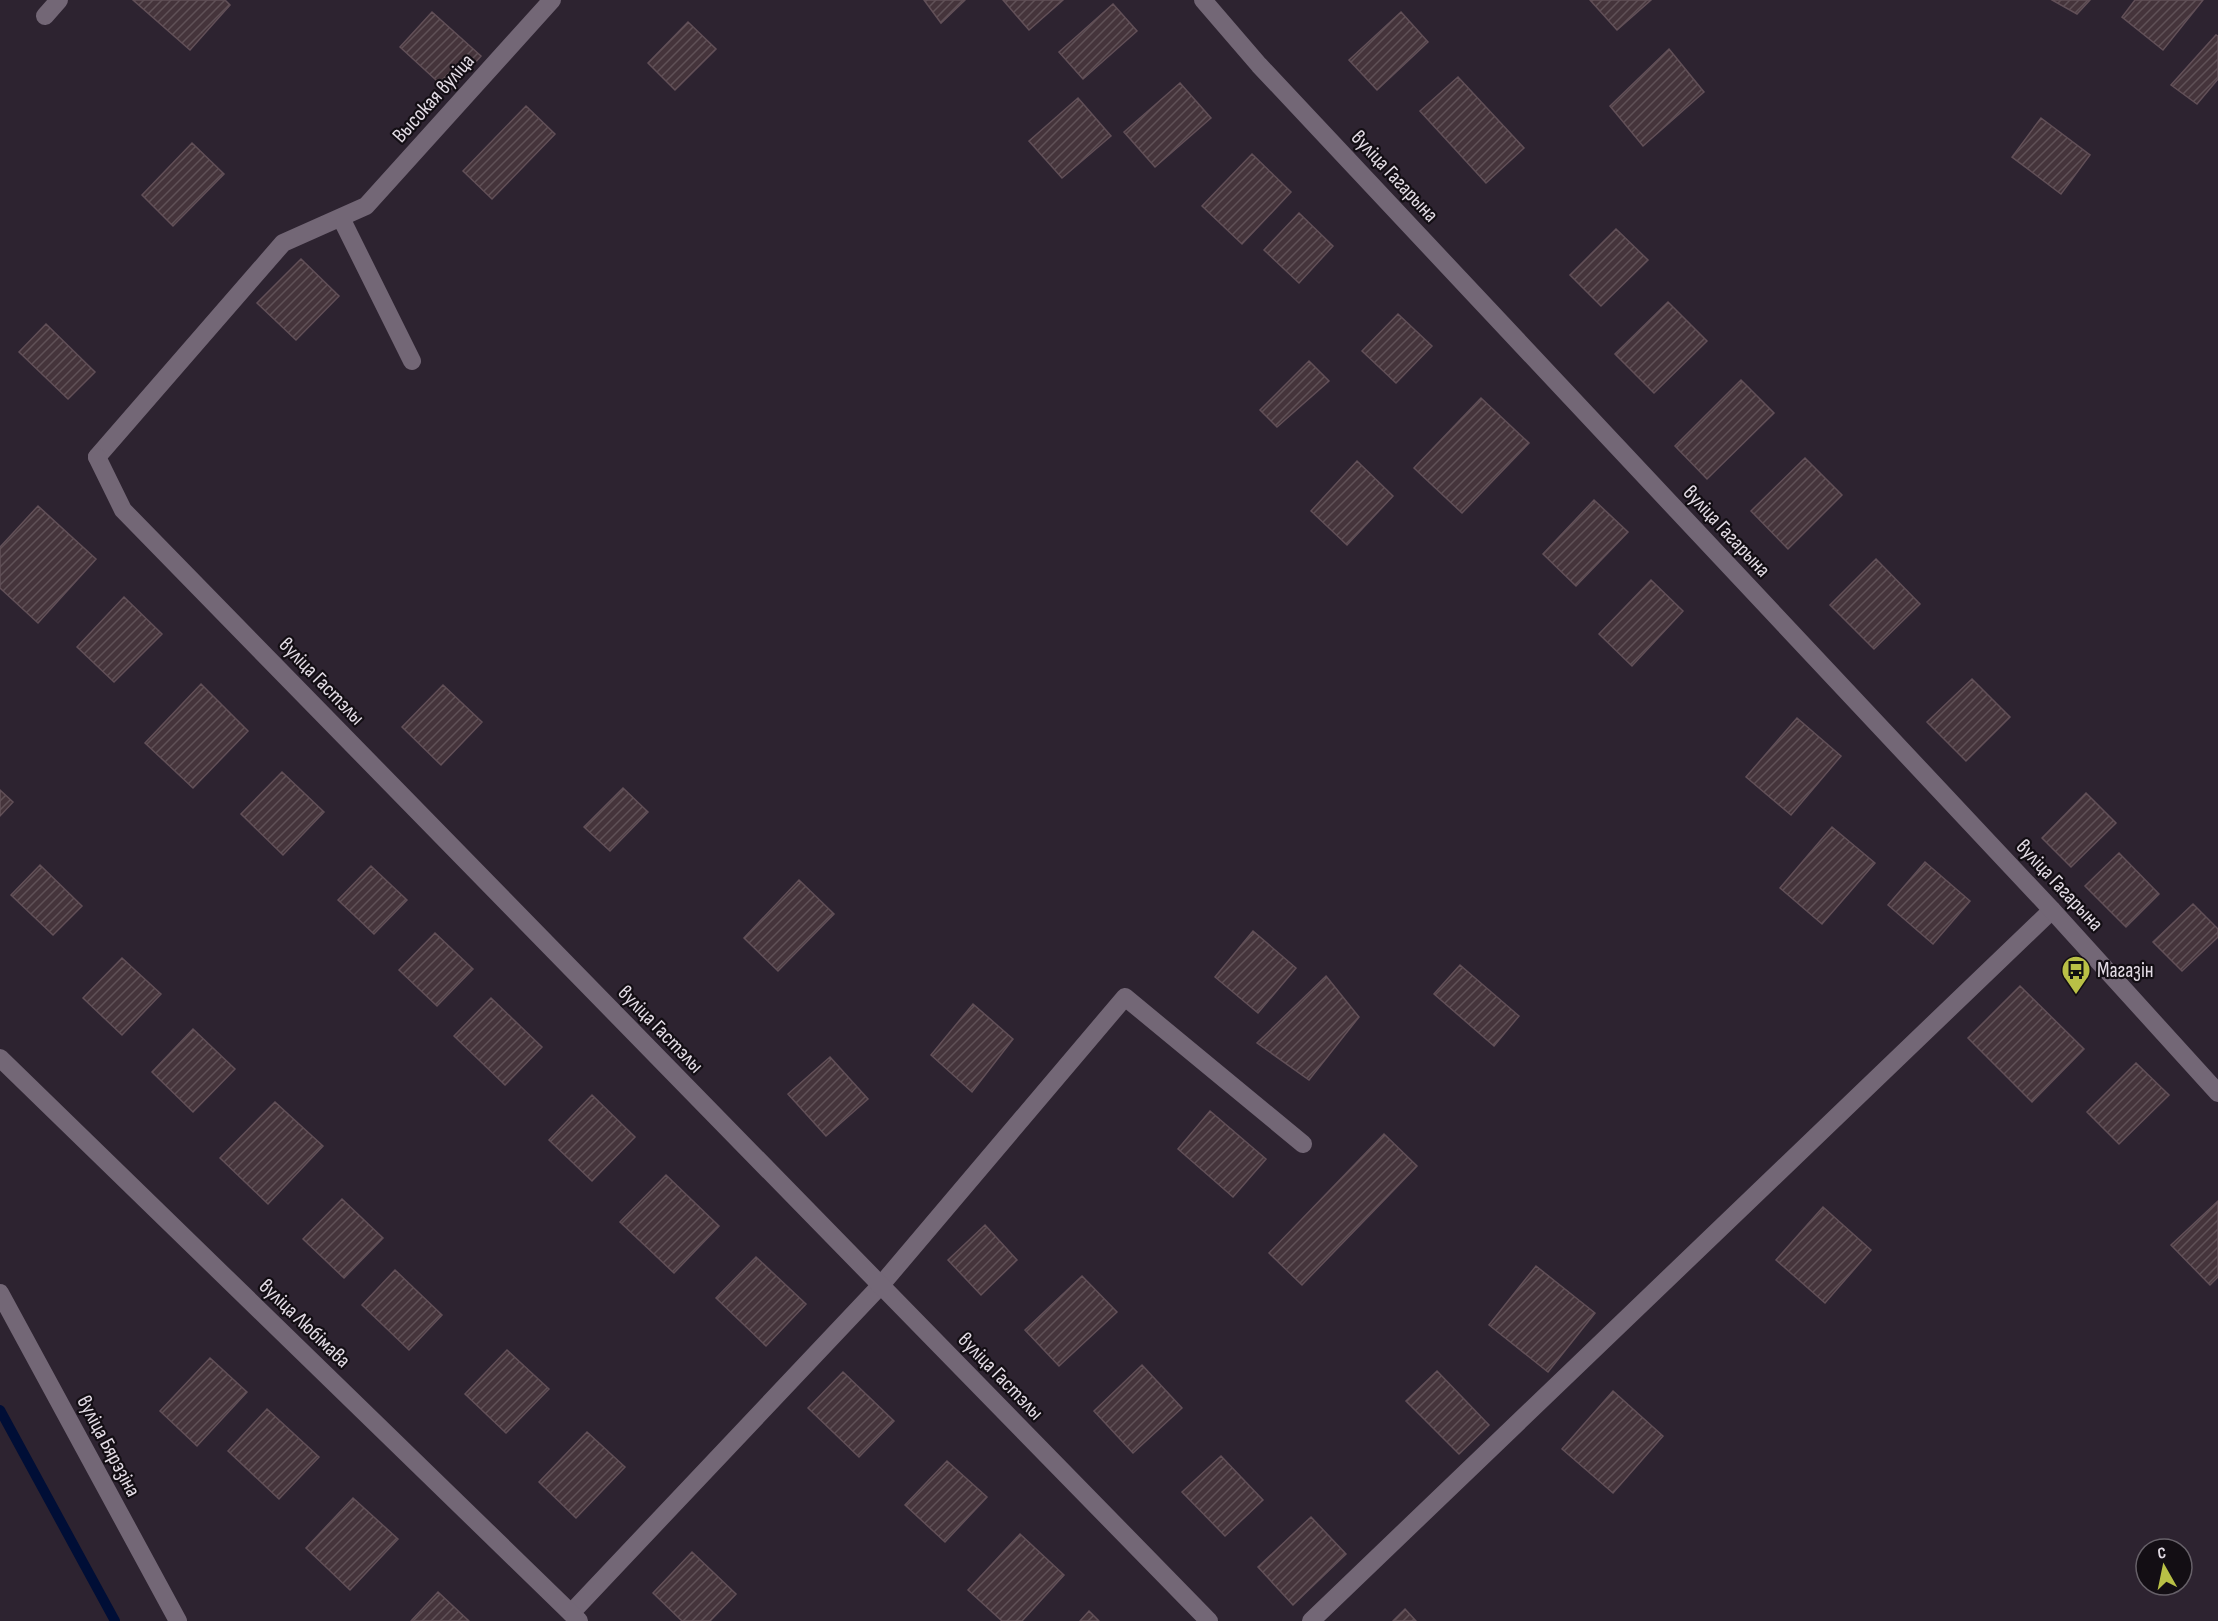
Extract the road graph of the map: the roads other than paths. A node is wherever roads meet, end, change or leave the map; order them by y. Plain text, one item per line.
1 (59, 0) edge
2 (552, 0) edge
3 (1203, 0) edge
4 (45, 16) dead end
5 (341, 218) junction
6 (412, 361) dead end
7 (97, 457) joint
8 (2052, 910) junction
9 (0, 1058) edge
10 (2218, 1093) edge
11 (1303, 1144) dead end
12 (881, 1286) junction
13 (0, 1293) edge
14 (575, 1617) edge
15 (178, 1621) edge
16 (1209, 1621) edge
17 (1311, 1621) edge

1 - 4 street
2 - 5 street, Высокая вуліца
3 - 8 street, вуліца Гагарына
5 - 6 street
5 - 7 street, Высокая вуліца
7 - 12 street, вуліца Гастэлы
8 - 10 street, вуліца Гагарына
8 - 17 street
9 - 14 street, вуліца Любімава
11 - 12 street
12 - 14 street
12 - 16 street, вуліца Гастэлы
13 - 15 street, вуліца Бярэзіна

